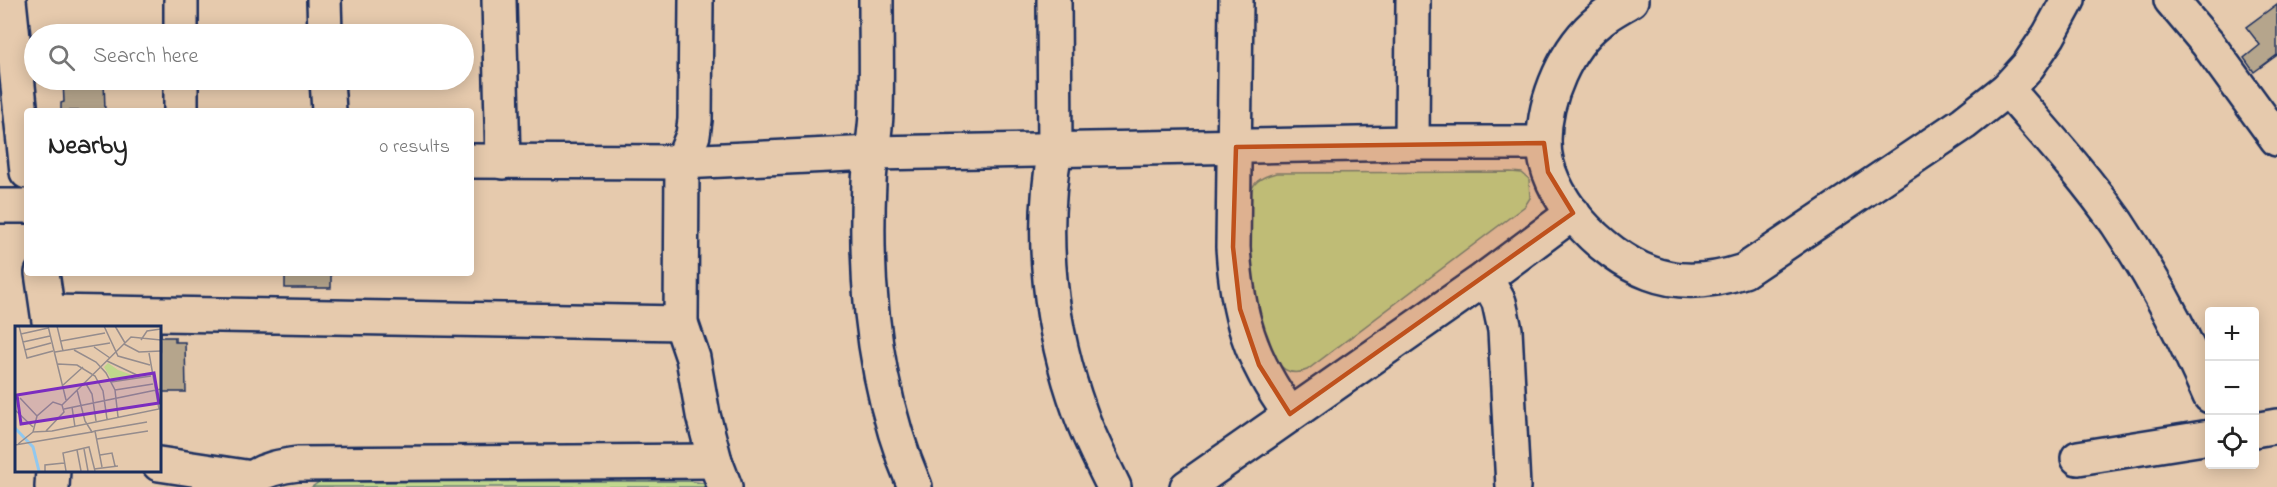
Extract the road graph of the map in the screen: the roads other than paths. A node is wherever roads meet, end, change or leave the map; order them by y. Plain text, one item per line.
1 (9, 0) edge
2 (181, 0) edge
3 (324, 0) edge
4 (499, 0) edge
5 (696, 0) edge
6 (876, 0) edge
7 (1054, 0) edge
8 (1236, 0) edge
9 (1413, 0) edge
10 (1630, 0) edge
11 (2068, 0) edge
12 (2171, 0) edge
13 (1600, 10) edge
14 (181, 24) edge
15 (325, 24) edge
16 (2007, 89) junction
17 (181, 90) edge
18 (328, 90) edge
19 (182, 108) edge
20 (329, 108) edge
21 (2277, 139) edge
22 (24, 143) edge
23 (1412, 143) junction
24 (1544, 143) junction
25 (1236, 147) junction
26 (1055, 150) junction
27 (872, 153) junction
28 (474, 161) edge
29 (503, 162) junction
30 (682, 162) junction
31 (0, 206) edge
32 (24, 206) edge
33 (1573, 213) junction
34 (42, 276) edge
35 (1486, 278) junction
36 (49, 320) edge
37 (681, 323) junction
38 (2205, 385) edge
39 (1290, 414) junction
40 (2277, 426) edge
41 (2259, 429) edge
42 (2205, 438) edge
43 (2078, 458) dead end
44 (160, 464) edge
45 (53, 472) edge
46 (720, 474) edge
47 (255, 483) edge
48 (52, 487) edge
49 (915, 487) edge
50 (1114, 487) edge
51 (1187, 487) edge
52 (1513, 487) edge

1 - 22 street
2 - 14 street
3 - 15 street
4 - 29 street
5 - 30 street
6 - 27 street
7 - 26 street
8 - 25 street
9 - 23 street
10 - 13 street
11 - 16 street
12 - 21 street
13 - 24 street
16 - 33 street
16 - 38 street
17 - 19 street
18 - 20 street
23 - 24 street
23 - 25 street
24 - 33 street
25 - 26 street
25 - 39 street
26 - 27 street
26 - 50 street
27 - 30 street
27 - 49 street
28 - 29 street
29 - 30 street
30 - 37 street
31 - 32 street
33 - 35 street
34 - 36 street
35 - 39 street
35 - 52 street
36 - 37 street
37 - 46 street
39 - 51 street
40 - 41 street
42 - 43 street
44 - 47 street
45 - 48 street
46 - 47 street

